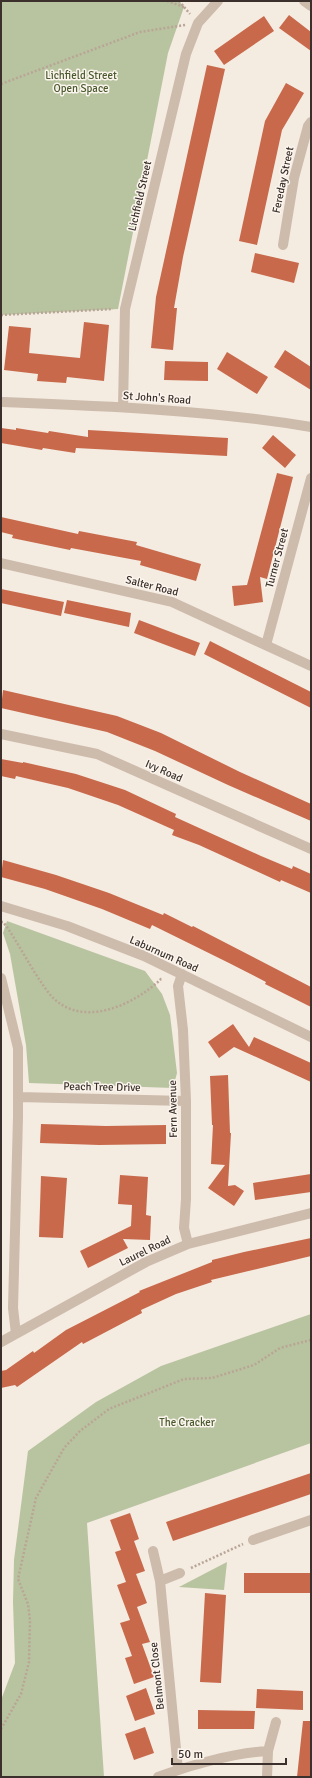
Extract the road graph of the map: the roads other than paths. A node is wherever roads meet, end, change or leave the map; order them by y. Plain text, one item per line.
1 (218, 1) edge
2 (304, 1) edge
3 (311, 6) edge
4 (311, 122) edge
5 (283, 245) dead end
6 (1, 402) edge
7 (123, 407) junction
8 (310, 424) edge
9 (311, 478) edge
10 (1, 563) edge
11 (266, 645) junction
12 (311, 666) edge
13 (1, 734) edge
14 (311, 849) edge
15 (1, 906) edge
16 (182, 974) junction
17 (1, 978) edge
18 (311, 1037) edge
19 (18, 1097) junction
20 (186, 1101) junction
21 (311, 1213) edge
22 (188, 1244) junction
23 (16, 1334) junction
24 (1, 1342) edge
25 (311, 1520) edge
26 (253, 1540) road end
27 (153, 1551) dead end
28 (180, 1573) road end
29 (160, 1581) junction
30 (276, 1722) dead end
31 (268, 1751) junction
32 (178, 1770) junction
33 (158, 1777) edge
34 (267, 1777) edge

1 - 7 street, Lichfield Street
2 - 3 street
4 - 5 street, Fereday Street
6 - 7 street, St John's Road
7 - 8 street, St John's Road
9 - 11 street, Turner Street
10 - 11 street, Salter Road
11 - 12 street, Salter Road
13 - 14 street, Ivy Road
15 - 16 street, Laburnum Road
16 - 18 street, Laburnum Road
16 - 20 street, Fern Avenue
17 - 19 street
19 - 20 street, Peach Tree Drive
19 - 23 street
20 - 22 street, Fern Avenue
21 - 22 street, Laurel Road
22 - 23 street, Laurel Road
23 - 24 street, Laurel Road
25 - 26 street
27 - 29 street, Belmont Close
28 - 29 street
29 - 32 street, Belmont Close
30 - 31 street
31 - 32 street
31 - 34 street
32 - 33 street

